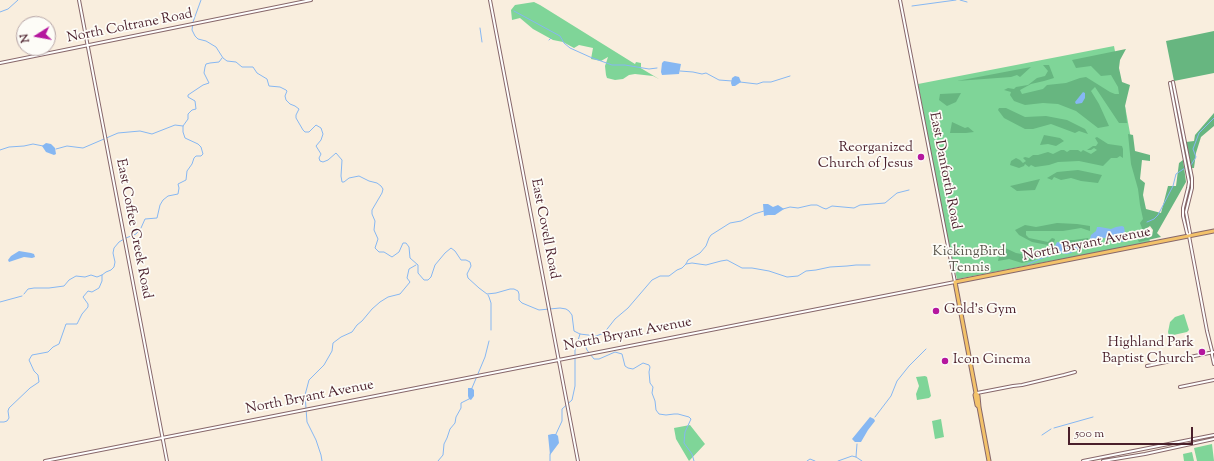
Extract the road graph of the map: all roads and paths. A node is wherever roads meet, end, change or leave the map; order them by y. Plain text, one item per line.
1 (80, 0) edge
2 (311, 0) edge
3 (490, 0) edge
4 (900, 0) edge
5 (88, 45) junction
6 (0, 63) edge
7 (1173, 82) dead end
8 (1170, 83) dead end
9 (1181, 123) junction
10 (1178, 124) junction
11 (1183, 135) junction
12 (1180, 136) junction
13 (1214, 231) edge
14 (1188, 236) junction
15 (955, 282) junction
16 (1213, 352) edge
17 (559, 360) junction
18 (1214, 364) edge
19 (1147, 366) dead end
20 (1075, 372) dead end
21 (1214, 380) edge
22 (1180, 387) dead end
23 (976, 393) junction
24 (1214, 436) edge
25 (163, 438) junction
26 (1214, 440) edge
27 (1090, 460) edge
28 (45, 461) edge
29 (167, 461) edge
30 (578, 461) edge
31 (988, 461) edge
32 (1083, 461) edge
33 (1103, 461) edge

1 - 5 street, East Coffee Creek Road
2 - 5 street, North Coltrane Road
3 - 17 street, East Covell Road
4 - 15 street, East Danforth Road
5 - 6 street, North Coltrane Road
5 - 25 street, East Coffee Creek Road
7 - 9 street
8 - 10 street
9 - 10 street
9 - 11 street
10 - 12 street
11 - 12 street
11 - 14 street
12 - 14 street
13 - 14 main road, North Bryant Avenue
14 - 15 main road, North Bryant Avenue
14 - 16 street
15 - 17 street, North Bryant Avenue
15 - 23 main road, East Danforth Road
16 - 18 street
16 - 19 street
17 - 25 street, North Bryant Avenue
17 - 30 street, East Covell Road
20 - 23 street
21 - 22 street
23 - 31 main road, East Danforth Road
24 - 27 street
25 - 28 street, North Bryant Avenue
25 - 29 street, East Coffee Creek Road
26 - 33 street
27 - 32 street

